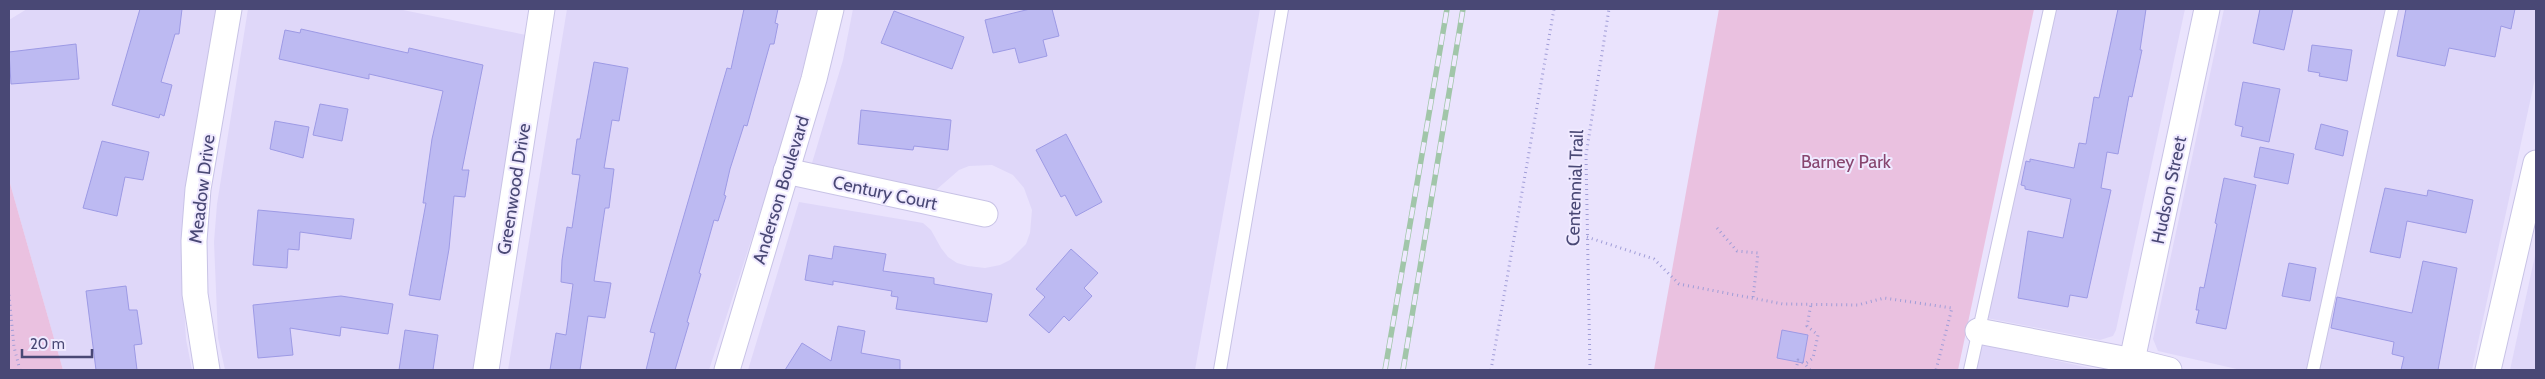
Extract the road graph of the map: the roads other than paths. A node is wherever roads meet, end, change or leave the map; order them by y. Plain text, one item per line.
1 (229, 9) edge
2 (831, 9) edge
3 (1282, 9) edge
4 (2050, 9) edge
5 (2207, 9) edge
6 (2392, 9) edge
7 (534, 10) edge
8 (2536, 163) edge
9 (786, 171) junction
10 (985, 214) dead end
11 (1978, 331) junction
12 (2132, 365) edge
13 (207, 370) edge
14 (486, 370) edge
15 (727, 370) edge
16 (1220, 370) edge
17 (1970, 370) edge
18 (2170, 370) edge
19 (2314, 370) edge
20 (2488, 370) edge

1 - 13 street, Meadow Drive
2 - 9 street, Anderson Boulevard
3 - 16 lane
4 - 11 lane
5 - 12 street, Hudson Street
6 - 19 lane
7 - 14 street, Greenwood Drive
8 - 20 street
9 - 10 street, Century Court
9 - 15 street, Anderson Boulevard
11 - 12 street
11 - 17 lane
12 - 18 street

